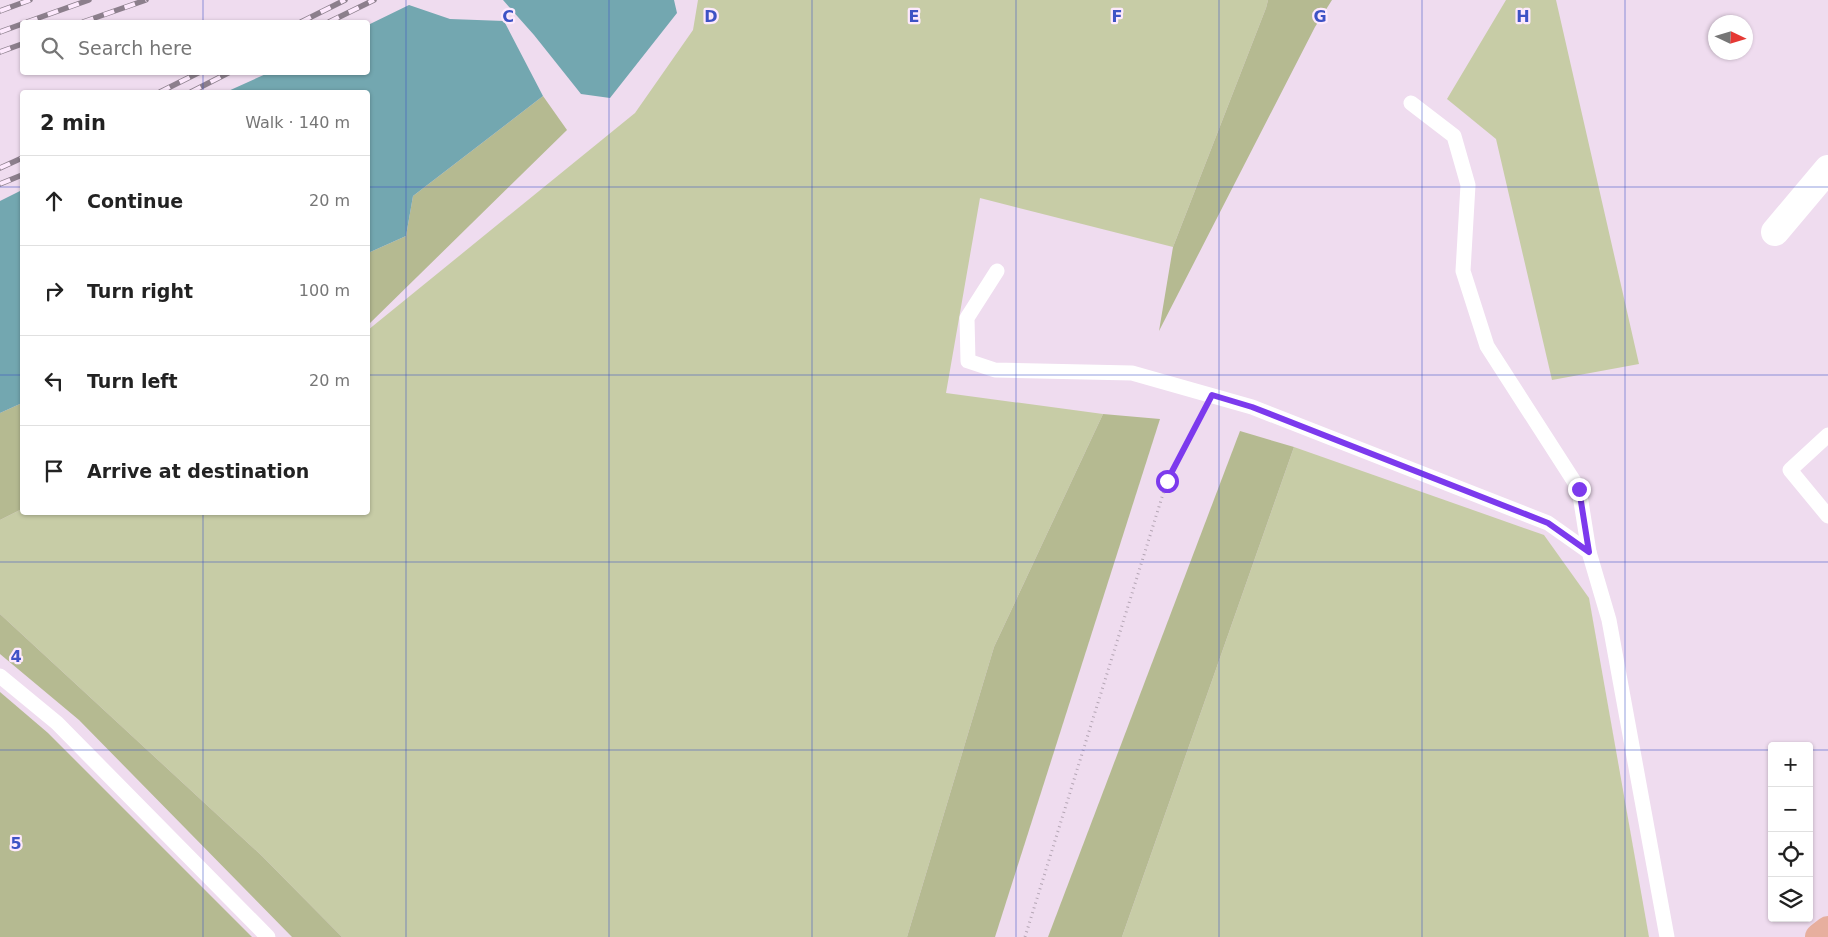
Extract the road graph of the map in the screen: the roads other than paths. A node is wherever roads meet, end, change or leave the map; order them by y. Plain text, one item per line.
1 (1411, 103) dead end
2 (1828, 169) edge
3 (1775, 232) dead end
4 (997, 271) dead end
5 (1828, 435) edge
6 (1828, 516) edge
7 (1589, 552) junction
8 (0, 676) edge
9 (1828, 930) edge
10 (268, 937) edge
11 (1667, 937) edge
12 (1820, 937) edge

1 - 7 lane
2 - 3 street
4 - 7 lane
5 - 6 lane
7 - 11 lane
8 - 10 lane
9 - 12 main road

